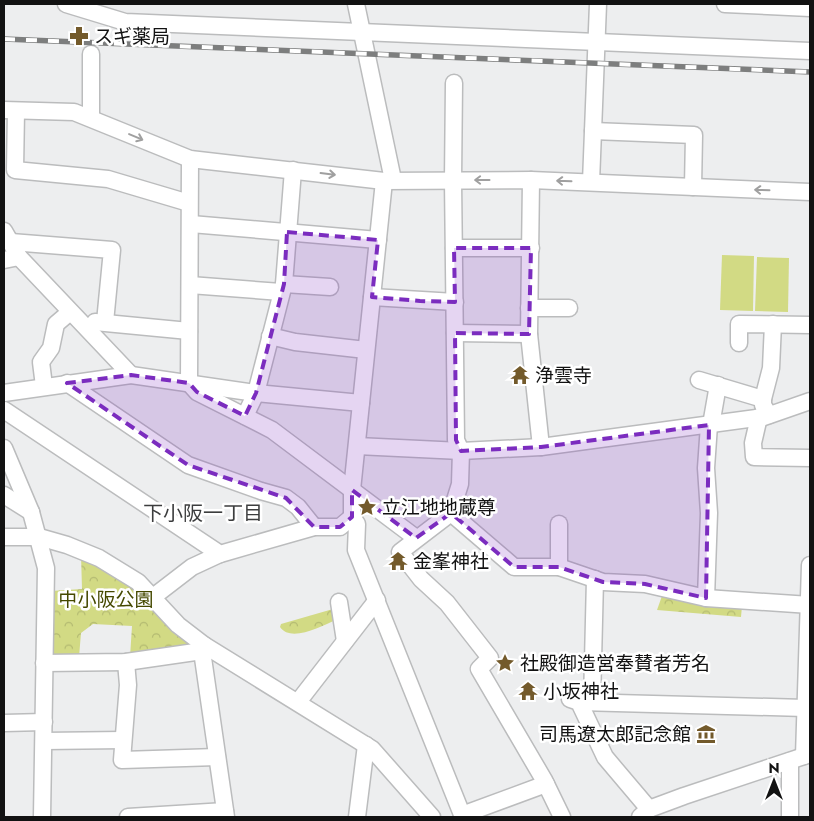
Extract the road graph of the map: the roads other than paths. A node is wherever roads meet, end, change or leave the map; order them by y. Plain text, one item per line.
1 (66, 4) edge
2 (356, 4) edge
3 (598, 4) edge
4 (724, 4) edge
5 (777, 5) edge
6 (810, 8) edge
7 (361, 32) junction
8 (597, 41) junction
9 (810, 51) edge
10 (90, 54) dead end
11 (454, 83) dead end
12 (10, 111) edge
13 (91, 118) junction
14 (593, 131) junction
15 (190, 159) junction
16 (293, 170) junction
17 (389, 180) junction
18 (453, 180) junction
19 (530, 180) junction
20 (590, 182) junction
21 (693, 187) junction
22 (810, 192) edge
23 (189, 203) junction
24 (191, 224) junction
25 (288, 232) junction
26 (378, 240) junction
27 (9, 248) edge
28 (454, 248) junction
29 (531, 248) junction
30 (190, 285) junction
31 (330, 287) dead end
32 (283, 288) junction
33 (372, 297) junction
34 (455, 302) junction
35 (529, 308) junction
36 (569, 308) dead end
37 (75, 317) junction
38 (105, 322) junction
39 (773, 324) junction
40 (810, 325) edge
41 (190, 331) junction
42 (455, 333) junction
43 (529, 334) junction
44 (270, 336) junction
45 (739, 343) dead end
46 (366, 350) junction
47 (131, 374) junction
48 (699, 380) dead end
49 (67, 383) junction
50 (189, 383) junction
51 (718, 385) junction
52 (44, 386) junction
53 (4, 392) edge
54 (256, 393) junction
55 (764, 399) junction
56 (810, 401) edge
57 (361, 403) junction
58 (4, 410) edge
59 (245, 416) junction
60 (764, 416) junction
61 (710, 425) junction
62 (357, 446) junction
63 (541, 447) junction
64 (4, 448) edge
65 (461, 451) junction
66 (810, 458) edge
67 (352, 490) junction
68 (4, 495) edge
69 (30, 512) junction
70 (451, 513) junction
71 (352, 517) junction
72 (558, 524) dead end
73 (314, 527) junction
74 (4, 537) edge
75 (39, 537) junction
76 (416, 538) junction
77 (220, 554) junction
78 (810, 565) edge
79 (559, 568) junction
80 (595, 579) junction
81 (154, 597) junction
82 (706, 598) junction
83 (377, 600) junction
84 (339, 602) dead end
85 (809, 604) edge
86 (344, 641) junction
87 (203, 648) junction
88 (126, 662) junction
89 (44, 663) junction
90 (581, 701) junction
91 (298, 702) junction
92 (805, 708) junction
93 (44, 722) junction
94 (4, 723) edge
95 (44, 740) junction
96 (123, 740) junction
97 (366, 745) junction
98 (217, 757) junction
99 (802, 757) edge
100 (546, 784) junction
101 (225, 814) edge
102 (643, 815) edge
103 (462, 816) edge
104 (42, 817) edge
105 (128, 817) edge
106 (357, 817) edge
107 (432, 817) edge
108 (562, 817) edge
109 (790, 817) edge

1 - 7 street
2 - 7 street
3 - 8 street
4 - 5 street
5 - 6 street
7 - 8 street
7 - 17 street
8 - 9 street
8 - 14 street
10 - 13 street
11 - 18 street
12 - 13 street
12 - 23 street
13 -> 15 street
14 - 20 street
14 - 21 street
15 - 16 street
15 - 23 street
16 -> 17 street
16 - 25 street
17 - 18 street
17 - 26 street
19 -> 18 street
18 - 28 street
20 -> 19 street
19 - 29 street
20 - 21 street
22 -> 21 street
23 - 24 street
24 - 25 street
24 - 30 street
25 - 26 street
25 - 32 street
26 - 33 street
27 - 37 street
27 - 38 street
28 - 29 street
28 - 34 street
29 - 35 street
30 - 32 street
30 - 41 street
31 - 32 street
32 - 44 street
33 - 34 street
33 - 46 street
34 - 42 street
35 - 36 street
35 - 43 street
37 - 38 street
37 - 47 street
37 - 52 street
38 - 41 street
39 - 40 street
39 - 45 street
39 - 55 street
41 - 50 street
42 - 43 street
42 - 65 street
43 - 63 street
44 - 46 street
44 - 54 street
46 - 57 street
47 - 49 street
47 - 50 street
48 - 51 street
49 - 52 street
49 - 73 street
50 - 54 street
50 - 59 street
51 - 55 street
51 - 61 street
52 - 53 street
54 - 57 street
54 - 59 street
55 - 60 street
56 - 60 street
57 - 62 street
58 - 77 street
59 - 67 street
60 - 61 street
60 - 66 street
61 - 63 street
61 - 82 street
62 - 65 street
62 - 67 street
63 - 65 street
64 - 69 street
65 - 70 street
67 - 71 street
67 - 76 street
68 - 69 street
69 - 75 street
70 - 76 street
70 - 79 street
71 - 73 street
71 - 83 street
72 - 79 street
73 - 77 street
74 - 75 street
75 - 81 street
75 - 89 street
76 - 100 street
77 - 81 street
78 - 85 street
79 - 80 street
80 - 82 street
80 - 90 street
81 - 87 street
82 - 85 street
83 - 86 street
83 - 103 street
84 - 86 street
85 - 92 street
86 - 91 street
87 - 88 street
87 - 91 street
87 - 98 street
88 - 89 street
88 - 96 street
89 - 93 street
90 - 92 street
90 - 102 street
91 - 97 street
92 - 99 street
93 - 94 street
93 - 95 street
95 - 96 street
95 - 104 street
96 - 98 street
97 - 106 street
97 - 107 street
98 - 101 street
99 - 102 street
99 - 109 street
100 - 103 street
100 - 108 street
101 - 105 street

